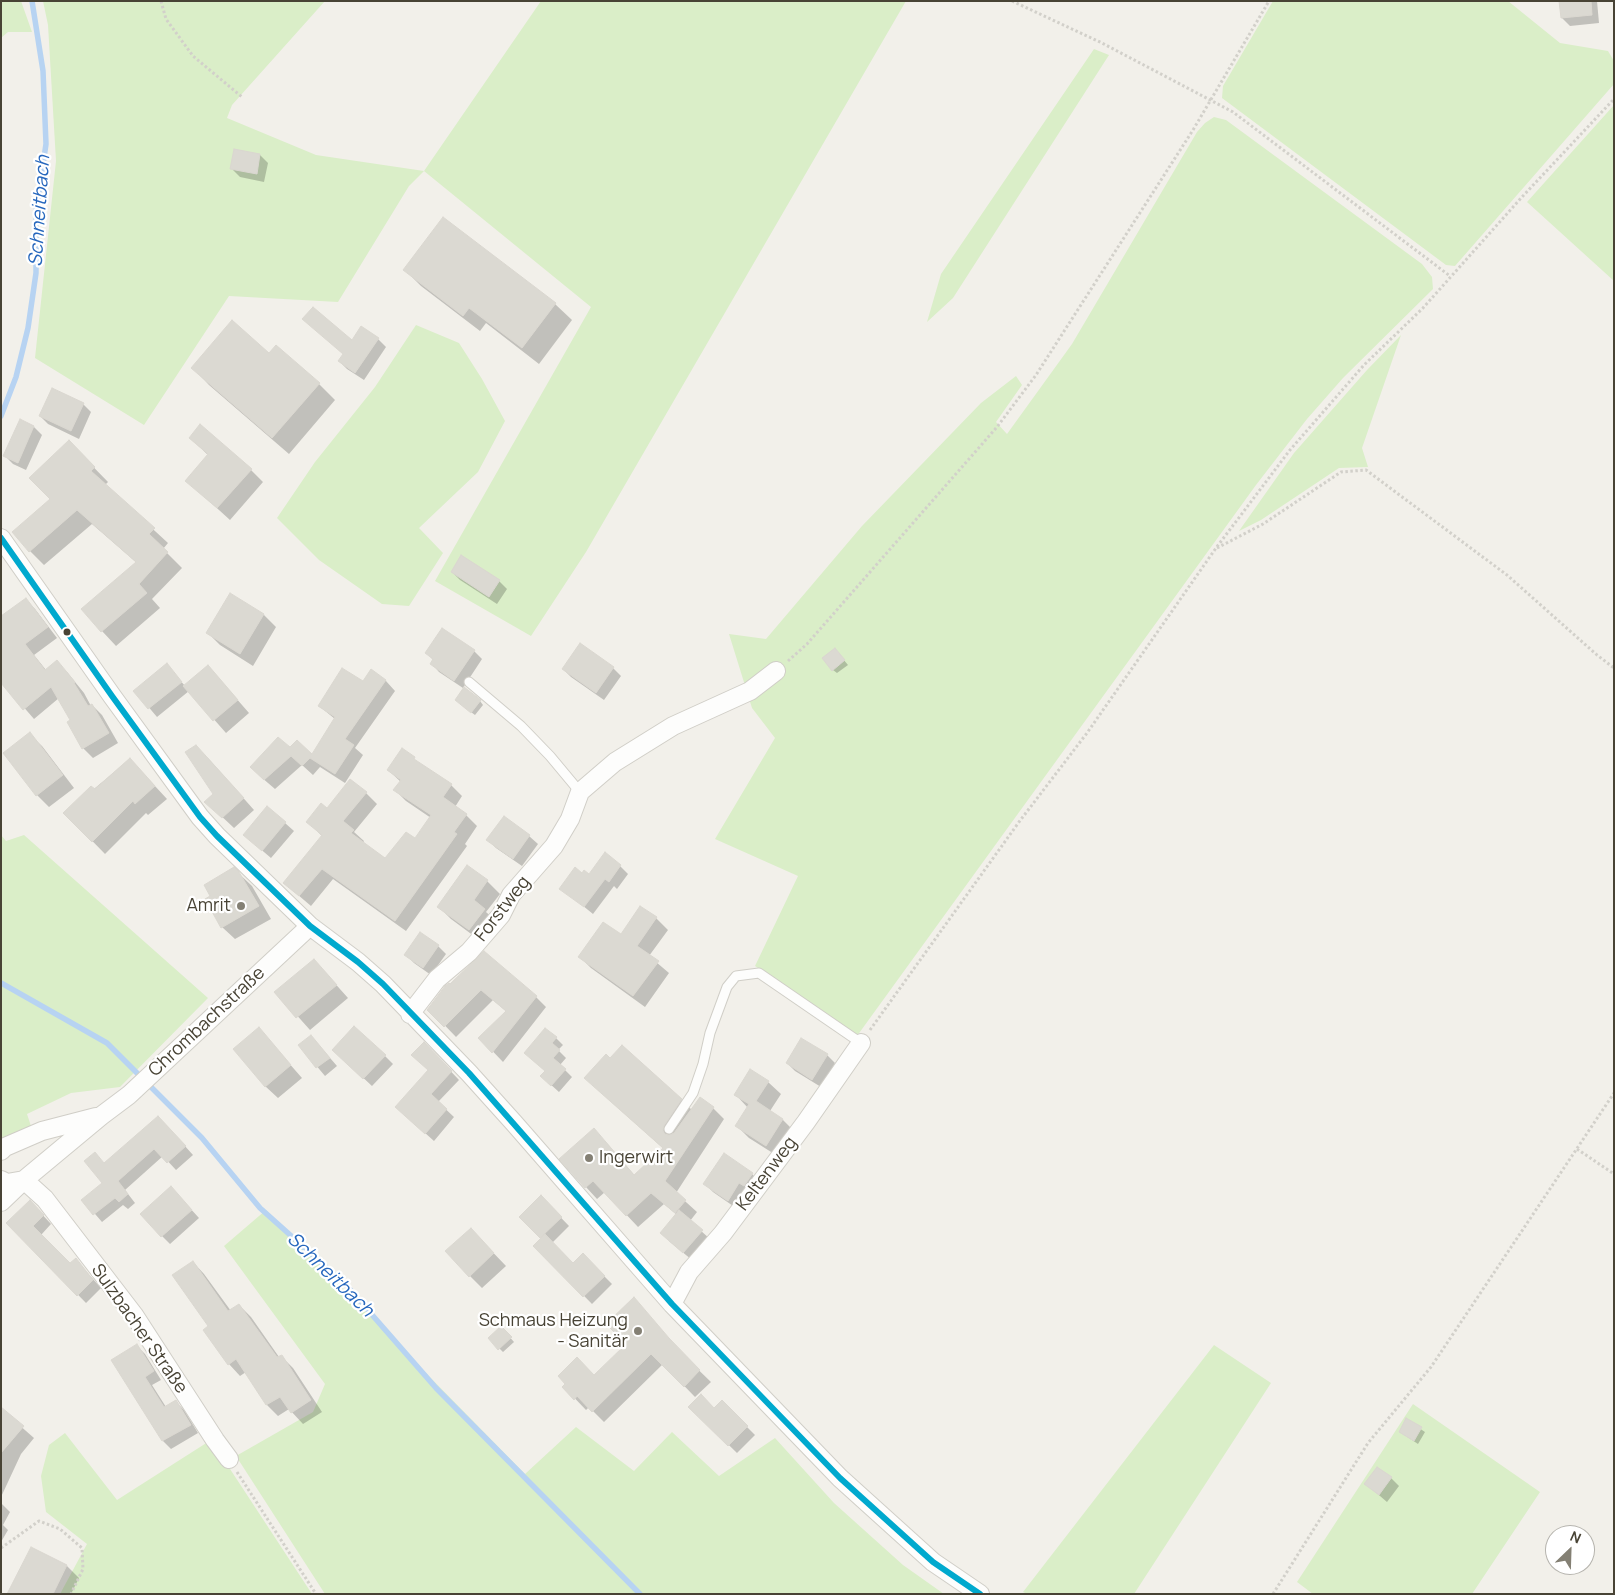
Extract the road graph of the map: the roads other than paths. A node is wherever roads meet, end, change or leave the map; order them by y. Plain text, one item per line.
1 (1, 538) edge
2 (776, 671) road end
3 (469, 682) dead end
4 (580, 792) junction
5 (310, 926) junction
6 (410, 1014) junction
7 (861, 1043) joint
8 (101, 1116) junction
9 (669, 1129) dead end
10 (1, 1151) edge
11 (1, 1180) edge
12 (24, 1180) junction
13 (1, 1202) edge
14 (672, 1304) junction
15 (228, 1459) road end
16 (980, 1594) edge

1 - 5 street
2 - 4 street, Forstweg
3 - 4 lane
4 - 6 street, Forstweg
5 - 6 street
5 - 8 street, Chrombachstraße
6 - 14 street
7 - 9 lane
7 - 14 street, Keltenweg
8 - 10 street, Chrombachstraße
8 - 12 street, Chrombachstraße
11 - 12 street
12 - 13 street, Chrombachstraße
12 - 15 street, Sulzbacher Straße
14 - 16 street

